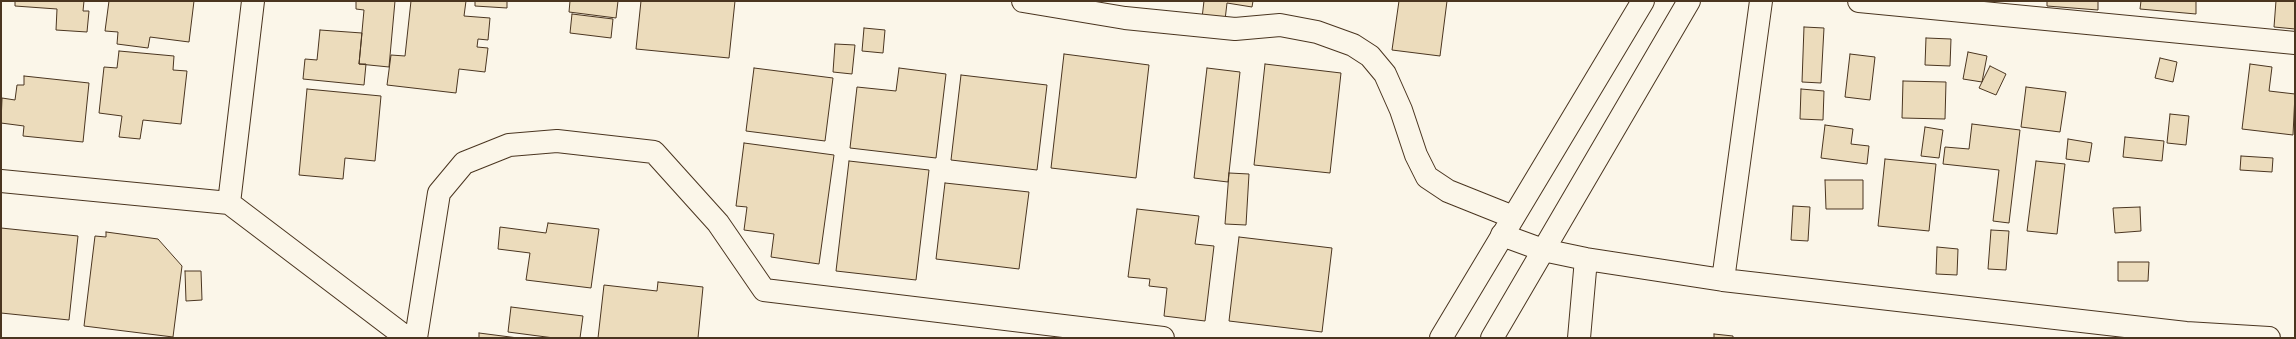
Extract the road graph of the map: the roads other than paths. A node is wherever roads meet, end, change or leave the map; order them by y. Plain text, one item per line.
1 (253, 1) edge
2 (1023, 1) edge
3 (1643, 1) edge
4 (1689, 1) edge
5 (1762, 1) edge
6 (1859, 1) edge
7 (2295, 43) edge
8 (1, 181) edge
9 (229, 203) junction
10 (1507, 226) junction
11 (1543, 250) junction
12 (1586, 259) junction
13 (1723, 280) junction
14 (2186, 336) edge
15 (407, 338) edge
16 (416, 338) edge
17 (1163, 338) edge
18 (1441, 338) edge
19 (1492, 338) edge
20 (1579, 338) edge
21 (2269, 338) edge

1 - 9 street
2 - 10 street
3 - 10 street
4 - 11 street
5 - 13 street
6 - 7 street
8 - 9 street
9 - 15 street
10 - 11 street
10 - 18 street
11 - 12 street
11 - 19 street
12 - 13 street
12 - 20 street
13 - 14 street
14 - 21 street
16 - 17 street

